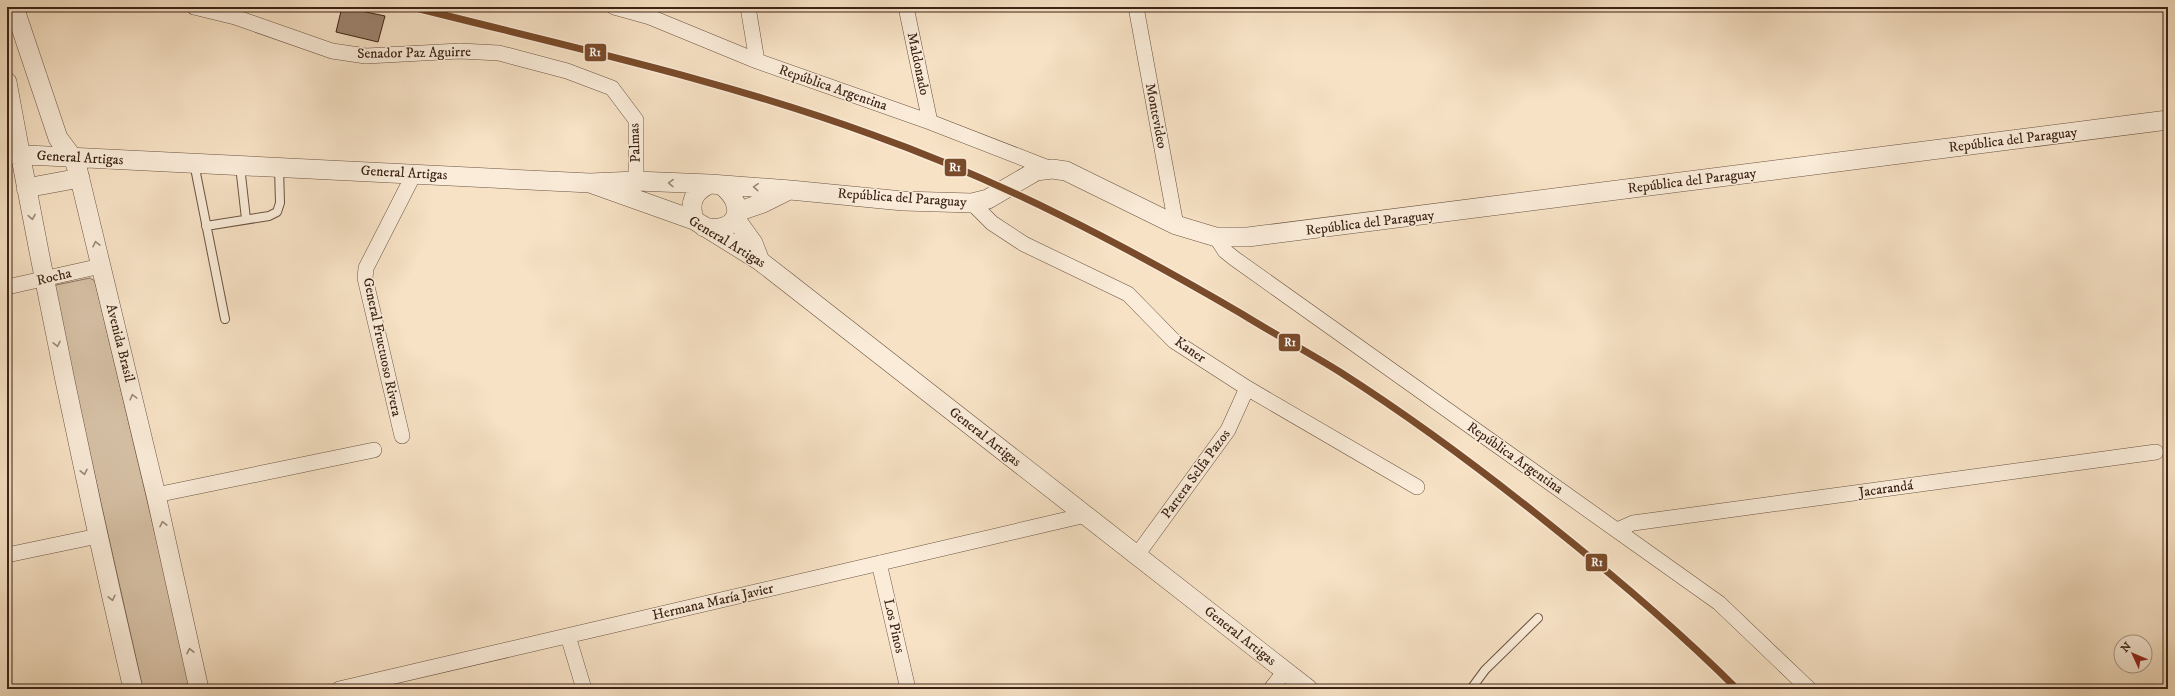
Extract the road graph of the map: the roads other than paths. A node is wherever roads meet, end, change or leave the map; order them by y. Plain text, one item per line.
1 (14, 7) edge
2 (194, 7) edge
3 (614, 7) edge
4 (748, 7) edge
5 (906, 7) edge
6 (1136, 7) edge
7 (757, 61) junction
8 (7, 82) edge
9 (612, 88) joint
10 (2168, 120) edge
11 (930, 122) junction
12 (14, 154) edge
13 (73, 158) junction
14 (194, 163) junction
15 (240, 166) junction
16 (279, 167) junction
17 (1052, 169) junction
18 (414, 174) junction
19 (80, 178) junction
20 (636, 181) junction
21 (590, 183) junction
22 (716, 184) junction
23 (26, 188) junction
24 (790, 190) junction
25 (763, 203) junction
26 (972, 203) junction
27 (736, 215) junction
28 (246, 219) junction
29 (699, 224) junction
30 (1176, 225) junction
31 (206, 226) junction
32 (1216, 236) junction
33 (753, 243) junction
34 (760, 261) junction
35 (101, 266) junction
36 (43, 279) junction
37 (7, 287) edge
38 (225, 319) dead end
39 (1247, 388) junction
40 (402, 436) dead end
41 (374, 450) dead end
42 (2156, 452) dead end
43 (1417, 487) dead end
44 (156, 496) junction
45 (1086, 515) junction
46 (1617, 530) junction
47 (98, 536) junction
48 (7, 555) edge
49 (1137, 555) junction
50 (879, 563) junction
51 (1538, 618) dead end
52 (568, 636) junction
53 (1285, 671) junction
54 (133, 689) edge
55 (199, 689) edge
56 (339, 689) edge
57 (584, 689) edge
58 (908, 689) edge
59 (1271, 689) edge
60 (1308, 689) edge
61 (1471, 689) edge
62 (1809, 689) edge

1 - 13 street, Avenida Brasil
2 - 9 street, Senador Paz Aguirre
3 - 7 street, República Argentina
4 - 7 street
5 - 11 street, Maldonado
6 - 30 street, Montevideo
7 - 11 street, República Argentina
8 - 12 street
9 - 20 street, Palmas
10 - 32 street, República del Paraguay
11 - 17 street, República Argentina
12 - 13 street, General Artigas
12 - 23 street
13 - 14 street, General Artigas
13 - 19 street, Avenida Brasil
14 - 15 street, General Artigas
14 - 31 lane
15 - 16 street, General Artigas
15 - 28 lane
16 - 18 street, General Artigas
16 - 28 lane
17 - 26 street, República del Paraguay
17 - 30 street, República del Paraguay
18 - 21 street, General Artigas
18 - 40 street, General Fructuoso Rivera
19 - 23 street
35 -> 19 street, Avenida Brasil
20 - 21 street, República del Paraguay
22 -> 20 street, República del Paraguay
21 - 29 street, General Artigas
24 -> 22 street, República del Paraguay
22 - 27 street
22 - 29 street
23 -> 36 street
24 - 25 street
24 - 26 street, República del Paraguay
25 - 27 street
25 - 33 street
26 - 39 street, Kaner
27 - 29 street
27 - 33 street
28 - 31 lane
29 - 34 street, General Artigas
30 - 32 street, República del Paraguay
31 - 38 lane
32 - 46 street, República Argentina
33 - 34 street
34 - 45 street, General Artigas
35 - 36 street, Rocha
44 -> 35 street, Avenida Brasil
36 - 37 street, Rocha
36 -> 47 street
39 - 43 street, Kaner
39 - 49 street, Partera Selfa Pazos
41 - 44 street
42 - 46 street, Jacarandá
55 -> 44 street, Avenida Brasil
45 - 49 street, General Artigas
45 - 50 street, Hermana María Javier
46 - 62 street, República Argentina
47 - 48 street
47 -> 54 street
49 - 53 street, General Artigas
50 - 52 street, Hermana María Javier
50 - 58 street, Los Pinos
51 - 61 lane
52 - 56 street, Hermana María Javier
52 - 57 street
53 - 59 street
53 - 60 street, General Artigas

